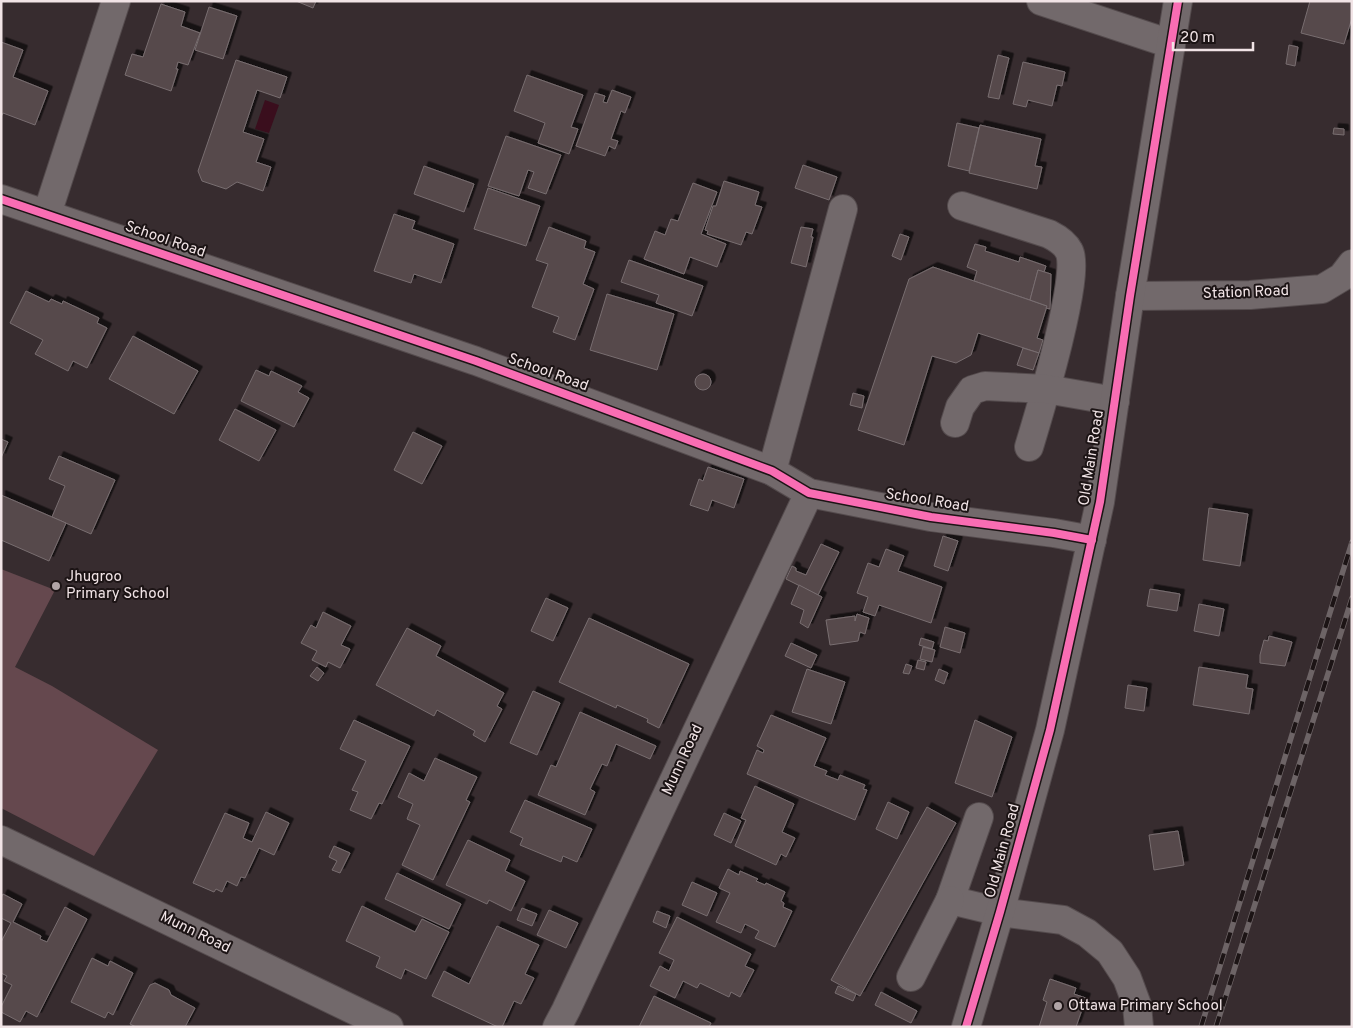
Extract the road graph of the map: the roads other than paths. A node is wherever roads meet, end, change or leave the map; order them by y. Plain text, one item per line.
1 (116, 1) edge
2 (1041, 1) edge
3 (1178, 1) edge
4 (1170, 44) junction
5 (1, 199) edge
6 (962, 206) dead end
7 (843, 209) dead end
8 (46, 214) junction
9 (1352, 264) edge
10 (1130, 296) junction
11 (1046, 389) junction
12 (1114, 402) junction
13 (955, 423) dead end
14 (1029, 448) dead end
15 (772, 471) junction
16 (809, 494) junction
17 (1054, 533) junction
18 (1092, 540) junction
19 (1081, 588) junction
20 (979, 817) dead end
21 (1, 840) edge
22 (950, 900) junction
23 (1000, 912) junction
24 (911, 977) dead end
25 (389, 1027) edge
26 (557, 1027) edge
27 (966, 1027) edge
28 (1139, 1027) edge

1 - 8 street
2 - 4 street
3 - 4 street, Old Main Road
4 - 10 street, Old Main Road
5 - 8 street, School Road
6 - 11 street
7 - 15 street
8 - 15 street, School Road
9 - 10 street, Station Road
10 - 12 street, Old Main Road
11 - 12 street
11 - 13 street
11 - 14 street
12 - 18 street, Old Main Road
15 - 16 street, School Road
16 - 17 street, School Road
16 - 26 street, Munn Road
17 - 18 street, School Road
17 - 19 street
18 - 19 street, Old Main Road
19 - 23 street, Old Main Road
20 - 22 street
21 - 25 street, Munn Road
22 - 23 street
22 - 24 street
23 - 27 street, Old Main Road
23 - 28 street

